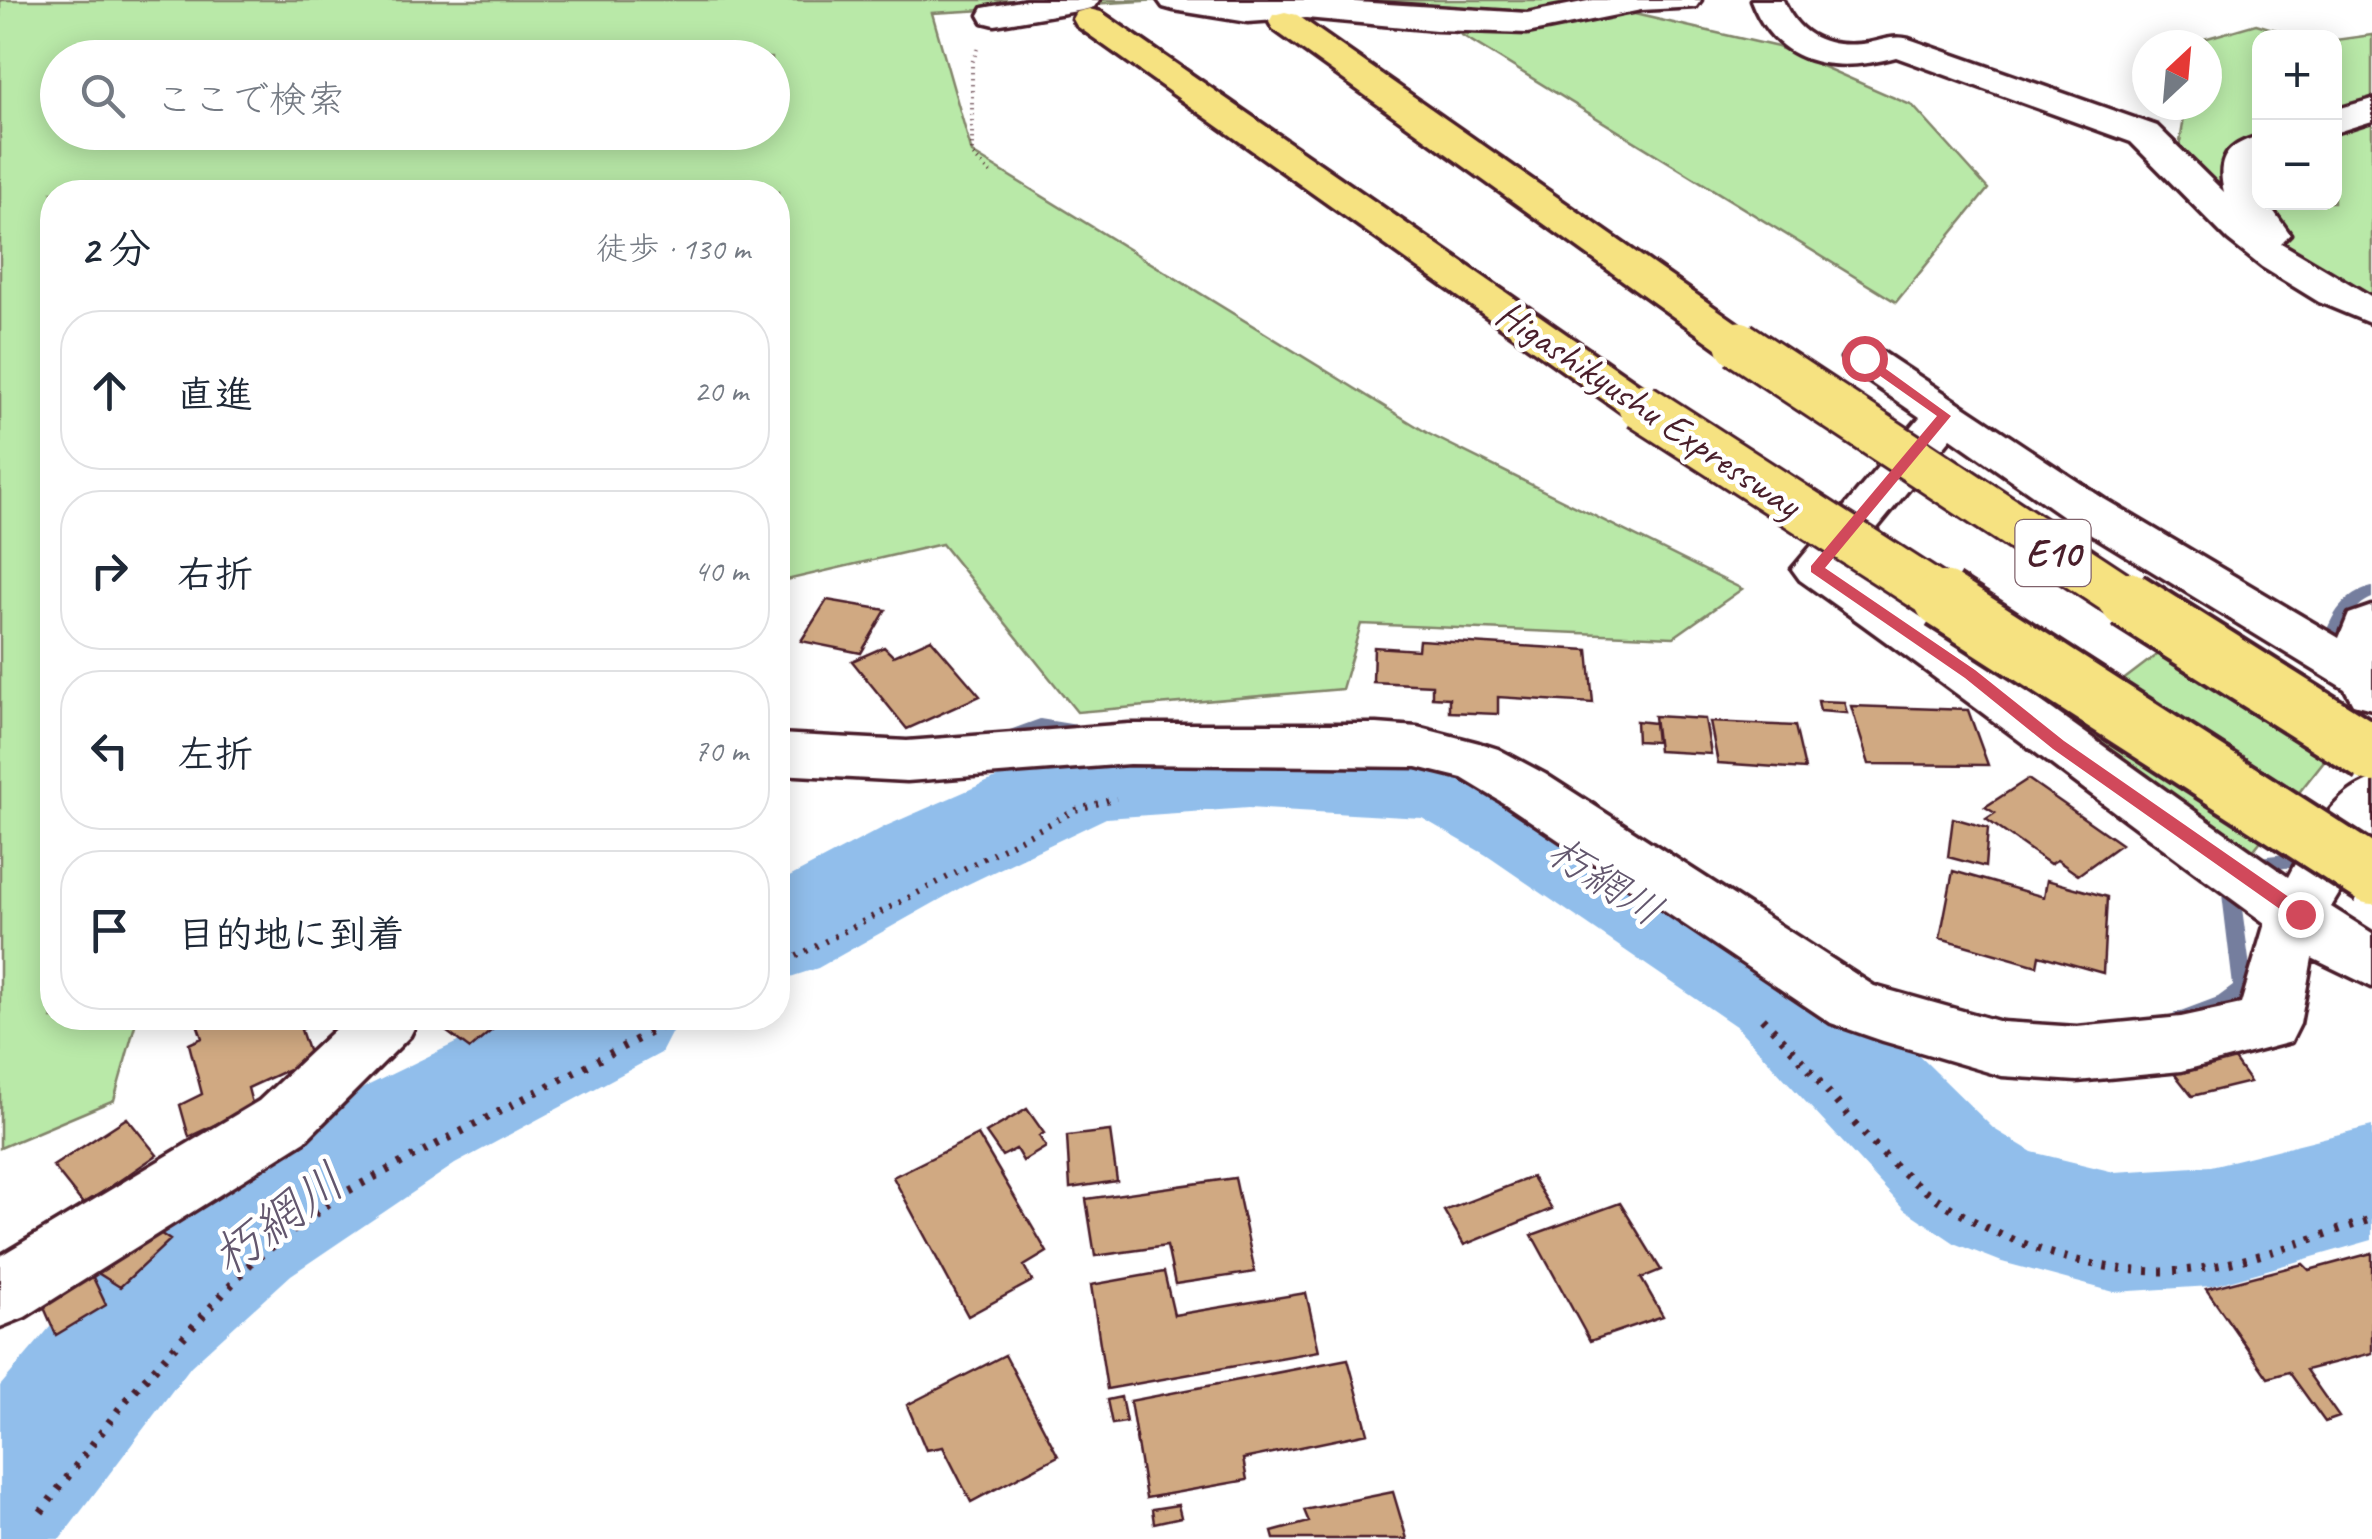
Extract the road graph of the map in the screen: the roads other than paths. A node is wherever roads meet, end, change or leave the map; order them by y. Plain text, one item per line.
1 (1174, 0) edge
2 (1706, 3) edge
3 (1086, 9) edge
4 (1772, 10) edge
5 (995, 15) road end
6 (1285, 22) dead end
7 (2372, 110) edge
8 (2340, 120) edge
9 (2252, 151) edge
10 (2252, 207) edge
11 (2254, 210) edge
12 (2284, 263) junction
13 (2372, 312) edge
14 (1864, 358) dead end
15 (1944, 416) junction
16 (2103, 474) dead end
17 (2190, 572) junction
18 (2372, 623) edge
19 (2368, 684) edge
20 (2372, 754) edge
21 (790, 755) edge
22 (2372, 801) edge
23 (2372, 876) edge
24 (2335, 939) edge
25 (376, 1030) edge
26 (0, 1294) edge

1 - 2 street
2 - 4 street
3 - 5 street
3 - 23 highway, Higashikyushu Expressway / E10, bridge
4 - 12 street
6 - 20 highway, E10, bridge
7 - 8 street
9 - 10 street
11 - 12 street
12 - 13 street
14 - 15 street
15 - 17 street
15 - 24 street
16 - 17 street
17 - 19 street
18 - 19 street
21 - 24 street
22 - 24 street
25 - 26 street

